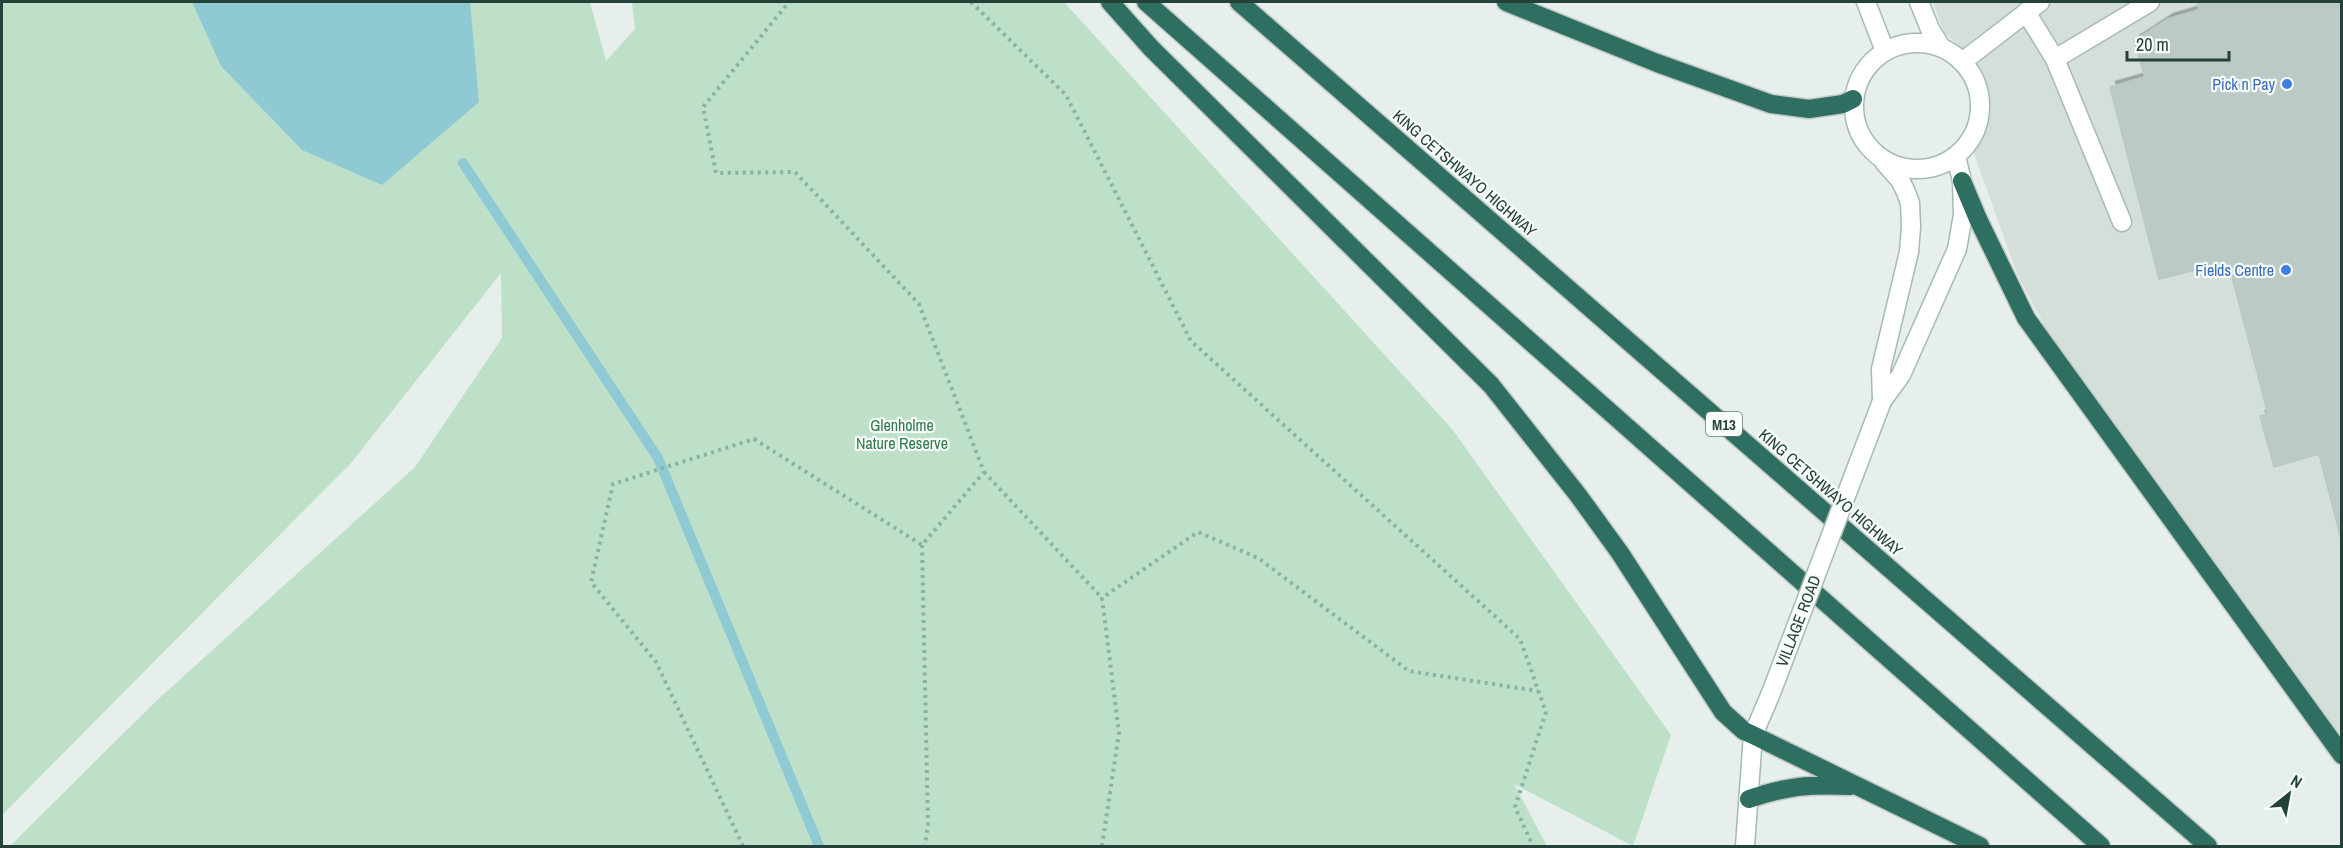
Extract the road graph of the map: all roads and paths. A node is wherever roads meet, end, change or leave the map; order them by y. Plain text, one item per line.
1 (789, 2) edge
2 (971, 2) edge
3 (1110, 2) edge
4 (1146, 2) edge
5 (1239, 2) edge
6 (1506, 2) edge
7 (1866, 2) edge
8 (1919, 2) edge
9 (2150, 2) edge
10 (2033, 7) edge
11 (1941, 47) junction
12 (1885, 51) junction
13 (2055, 59) junction
14 (1962, 62) junction
15 (1853, 99) junction
16 (1956, 156) junction
17 (1880, 158) junction
18 (1962, 181) junction
19 (2122, 222) dead end
20 (1882, 401) junction
21 (984, 472) junction
22 (922, 545) junction
23 (1102, 598) junction
24 (1538, 691) junction
25 (1753, 735) junction
26 (2342, 755) edge
27 (1858, 786) junction
28 (1749, 799) junction
29 (743, 846) edge
30 (925, 846) edge
31 (1102, 846) edge
32 (1533, 846) edge
33 (1745, 846) edge
34 (1980, 846) edge
35 (2101, 846) edge
36 (2208, 846) edge

1 - 21 path
2 - 24 path
3 - 25 highway
4 - 35 highway
5 - 36 highway, KING CETSHWAYO HIGHWAY / M13
6 - 15 highway
7 - 12 street
8 - 11 street
9 - 13 street
10 - 13 street
10 - 14 street
11 - 12 street
11 - 14 street
12 - 15 street
13 - 19 street
14 - 16 street
15 - 17 street
16 - 17 street
16 - 18 street, VILLAGE ROAD
17 - 20 street, VILLAGE ROAD
18 - 20 street, VILLAGE ROAD
18 - 26 highway
20 - 25 street, VILLAGE ROAD, bridge
21 - 22 path
21 - 23 path
22 - 29 path
22 - 30 path
23 - 24 path
23 - 31 path
24 - 32 path
25 - 27 highway
25 - 28 street, VILLAGE ROAD
27 - 28 highway
27 - 34 highway
28 - 33 street, VILLAGE ROAD

